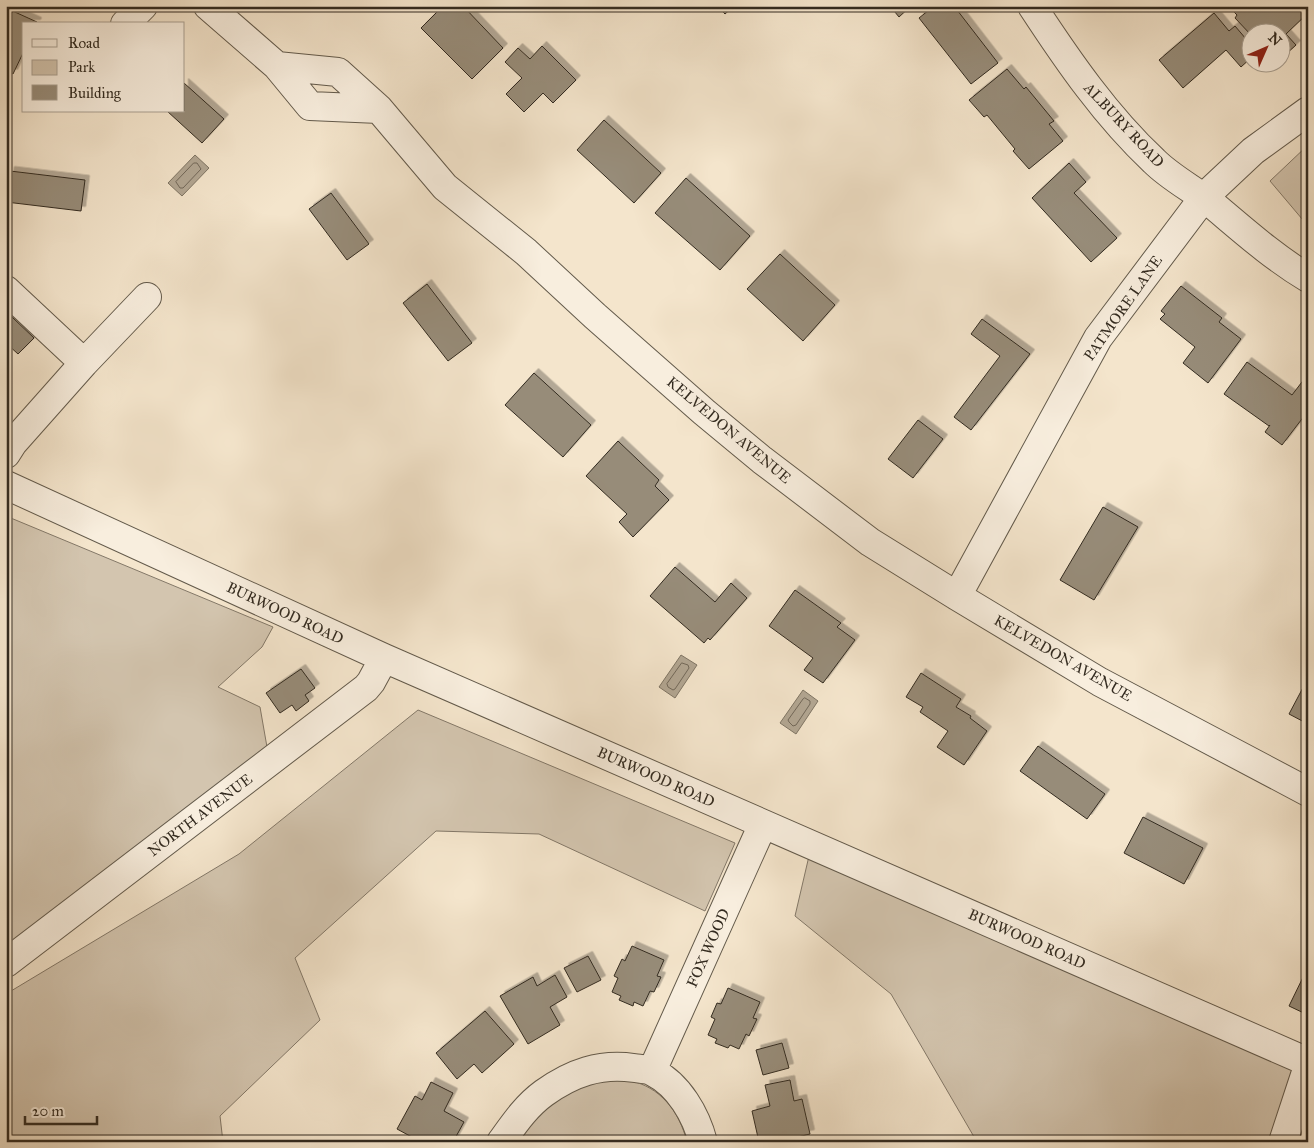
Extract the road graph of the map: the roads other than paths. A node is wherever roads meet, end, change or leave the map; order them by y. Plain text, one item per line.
1 (143, 6) edge
2 (208, 6) edge
3 (1032, 6) edge
4 (127, 22) edge
5 (277, 66) junction
6 (379, 109) junction
7 (1308, 111) edge
8 (1204, 197) junction
9 (1308, 278) edge
10 (6, 290) edge
11 (147, 297) dead end
12 (84, 363) junction
13 (6, 454) edge
14 (6, 485) edge
15 (957, 596) junction
16 (384, 658) junction
17 (1308, 792) edge
18 (763, 824) junction
19 (6, 963) edge
20 (1308, 1062) edge
21 (1308, 1066) edge
22 (652, 1071) junction
23 (501, 1142) edge
24 (703, 1142) edge
25 (1282, 1142) edge

1 - 4 street
2 - 5 street
3 - 8 street, ALBURY ROAD
5 - 6 street, KELVEDON AVENUE
5 - 6 street
6 - 15 street, KELVEDON AVENUE
7 - 8 street, PATMORE LANE
8 - 9 street, ALBURY ROAD
8 - 15 street, PATMORE LANE
10 - 12 street
11 - 12 street
12 - 13 street
14 - 16 street, BURWOOD ROAD
15 - 17 street, KELVEDON AVENUE
16 - 18 street, BURWOOD ROAD
16 - 19 street, NORTH AVENUE
18 - 20 street, BURWOOD ROAD
18 - 22 street, FOX WOOD
21 - 25 street
22 - 23 street
22 - 24 street

